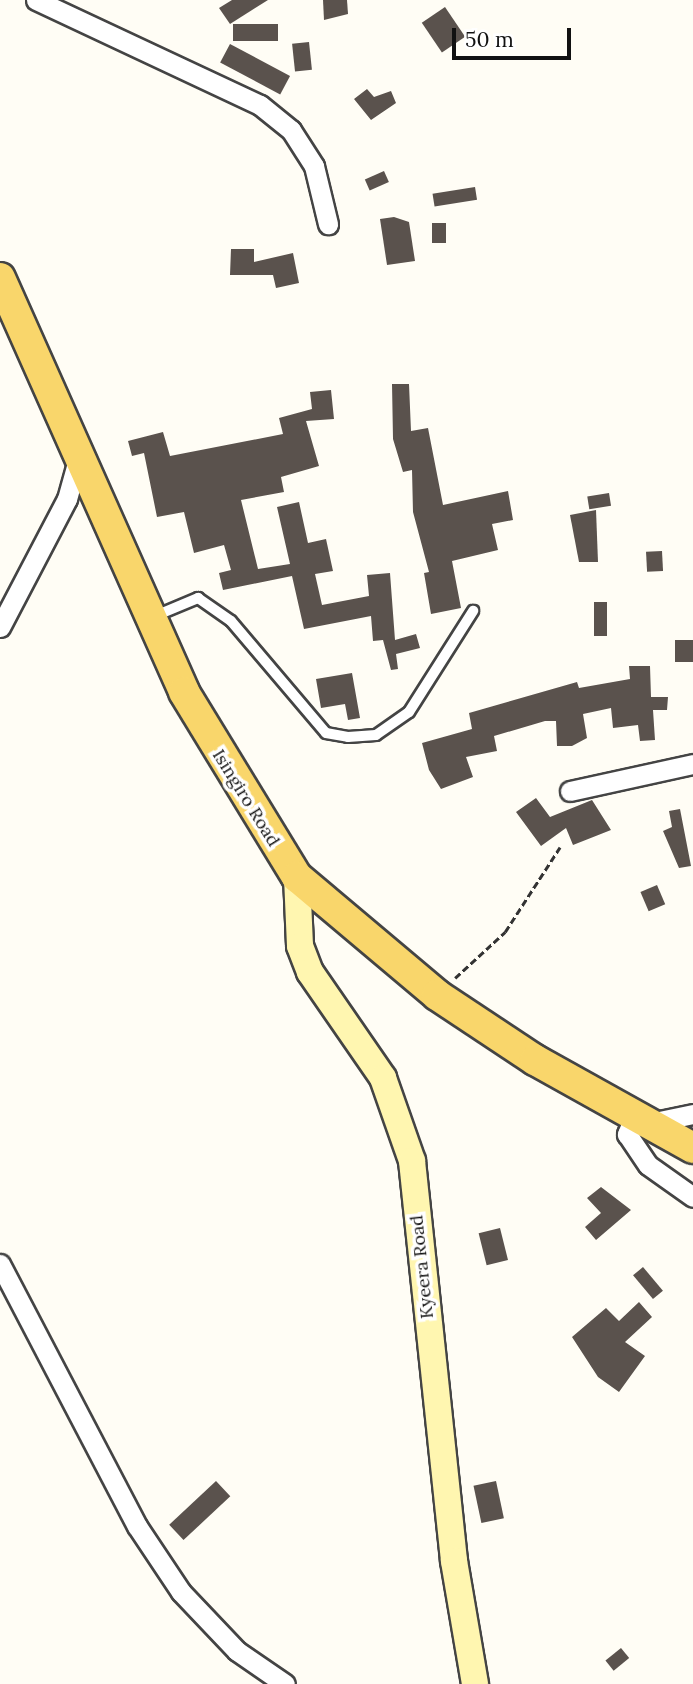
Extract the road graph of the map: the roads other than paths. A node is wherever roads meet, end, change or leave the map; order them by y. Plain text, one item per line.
1 (36, 0) edge
2 (328, 224) dead end
3 (0, 278) edge
4 (79, 456) junction
5 (473, 611) dead end
6 (151, 618) junction
7 (0, 626) edge
8 (693, 764) edge
9 (570, 791) dead end
10 (296, 877) junction
11 (693, 1114) edge
12 (652, 1125) junction
13 (693, 1148) edge
14 (693, 1197) edge
15 (0, 1264) edge
16 (285, 1684) edge
17 (475, 1684) edge

1 - 2 street
3 - 4 main road, Isingiro Road
4 - 6 main road, Isingiro Road
4 - 7 street
5 - 6 lane
6 - 10 main road, Isingiro Road
8 - 9 street
10 - 12 main road, Isingiro Road
10 - 17 main road, Kyeera Road
11 - 12 street
12 - 13 main road, Isingiro Road
12 - 14 street
15 - 16 street

